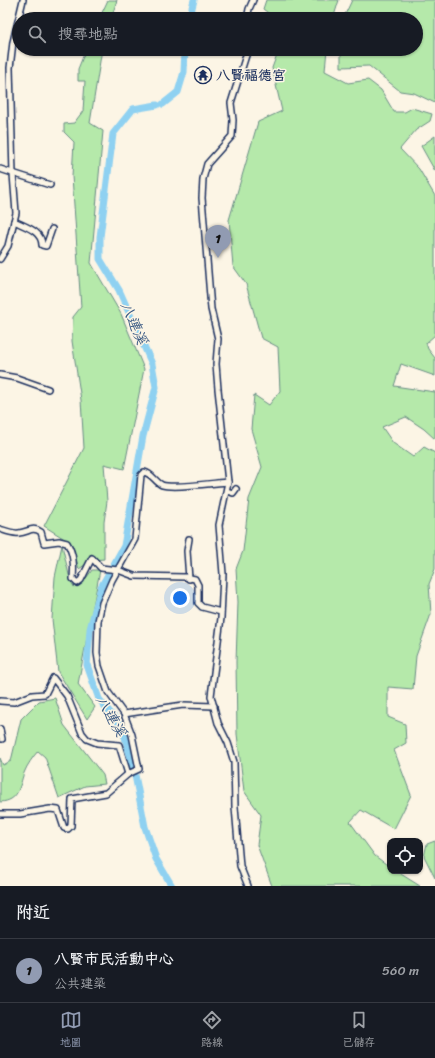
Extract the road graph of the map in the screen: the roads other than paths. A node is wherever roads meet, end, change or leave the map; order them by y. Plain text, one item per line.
1 (23, 0) edge
2 (253, 0) edge
3 (20, 12) edge
4 (248, 12) edge
5 (12, 51) edge
6 (246, 56) edge
7 (0, 169) edge
8 (13, 174) junction
9 (50, 185) dead end
10 (14, 221) junction
11 (52, 229) dead end
12 (0, 259) edge
13 (0, 375) edge
14 (48, 390) dead end
15 (228, 482) junction
16 (236, 490) dead end
17 (227, 491) junction
18 (0, 529) edge
19 (189, 539) dead end
20 (118, 570) junction
21 (189, 579) junction
22 (221, 612) junction
23 (0, 701) edge
24 (214, 706) junction
25 (124, 714) junction
26 (0, 729) edge
27 (2, 739) dead end
28 (128, 774) junction
29 (0, 814) edge
30 (248, 886) edge

1 - 3 street
2 - 4 street
5 - 8 street
6 - 15 street
7 - 8 street
8 - 9 street
8 - 10 street
10 - 11 street
10 - 12 street
13 - 14 street
15 - 17 street
15 - 20 street
16 - 17 street
17 - 22 street
18 - 20 street
19 - 21 street
20 - 21 street
20 - 25 street
21 - 22 street
22 - 24 street
23 - 28 street
24 - 25 street
24 - 30 street
25 - 28 street
26 - 27 street
28 - 29 street

